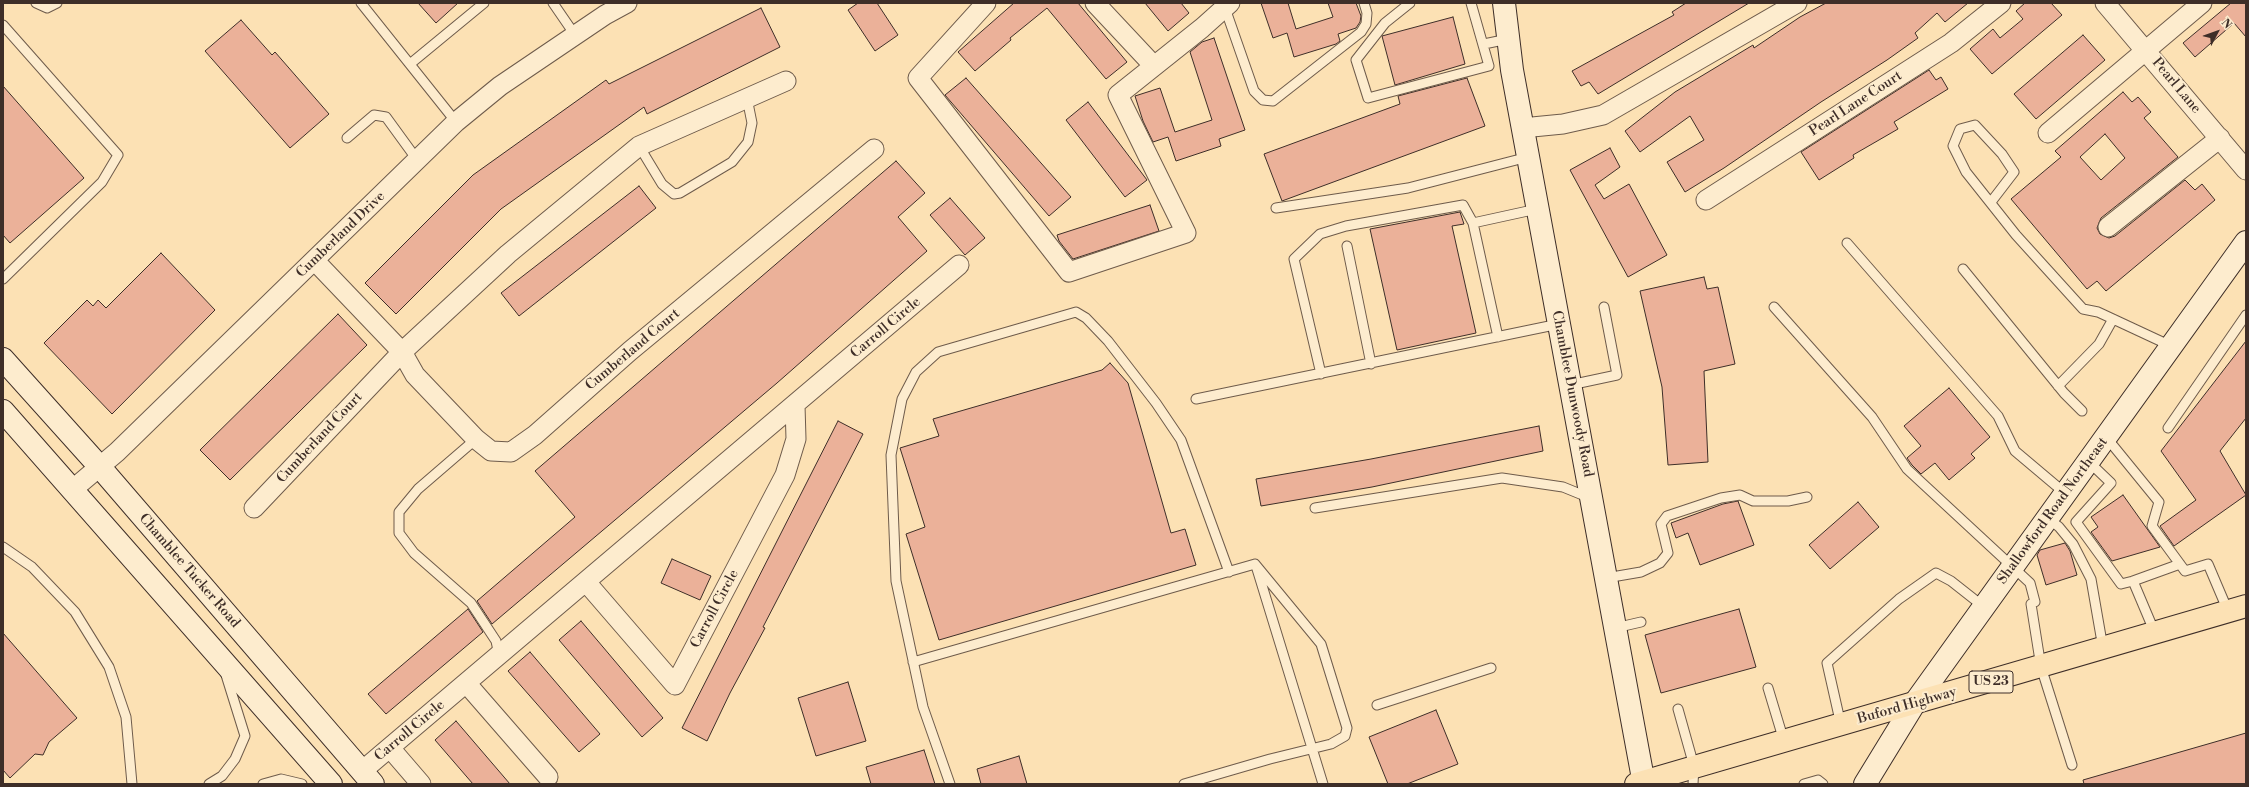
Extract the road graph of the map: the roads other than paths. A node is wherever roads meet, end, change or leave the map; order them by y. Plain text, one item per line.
1 (36, 3) edge
2 (57, 3) edge
3 (361, 3) edge
4 (484, 3) edge
5 (553, 3) edge
6 (627, 3) edge
7 (986, 3) edge
8 (1095, 3) edge
9 (1364, 3) edge
10 (1410, 3) edge
11 (1471, 3) edge
12 (1504, 3) edge
13 (1797, 3) edge
14 (2001, 3) edge
15 (2105, 3) edge
16 (2202, 3) edge
17 (1228, 5) edge
18 (3, 25) edge
19 (575, 35) junction
20 (1508, 39) junction
21 (1484, 44) junction
22 (2146, 51) junction
23 (410, 64) junction
24 (1154, 66) junction
25 (786, 81) dead end
26 (747, 98) junction
27 (456, 122) junction
28 (1522, 128) junction
29 (2048, 133) dead end
30 (348, 138) dead end
31 (2220, 138) junction
32 (639, 146) junction
33 (874, 149) dead end
34 (1528, 157) junction
35 (418, 161) junction
36 (2246, 170) edge
37 (1706, 200) dead end
38 (1991, 202) junction
39 (1276, 208) dead end
40 (1537, 209) junction
41 (1473, 223) junction
42 (2108, 227) dead end
43 (2246, 242) edge
44 (1847, 243) dead end
45 (1348, 246) dead end
46 (315, 261) junction
47 (959, 265) dead end
48 (1963, 269) dead end
49 (3, 279) edge
50 (1604, 307) dead end
51 (1774, 307) dead end
52 (2246, 315) edge
53 (2113, 319) junction
54 (1559, 324) junction
55 (1498, 337) junction
56 (2171, 346) junction
57 (402, 352) junction
58 (3, 359) edge
59 (1371, 364) junction
60 (1321, 374) junction
61 (1570, 385) junction
62 (2058, 386) junction
63 (1196, 399) dead end
64 (794, 406) junction
65 (3, 411) edge
66 (2082, 411) dead end
67 (2168, 428) dead end
68 (2106, 437) junction
69 (476, 440) junction
70 (2088, 461) junction
71 (99, 466) junction
72 (72, 490) junction
73 (2066, 494) junction
74 (1807, 497) dead end
75 (1591, 499) junction
76 (254, 508) dead end
77 (1315, 508) dead end
78 (2048, 518) junction
79 (3, 548) edge
80 (1255, 564) junction
81 (2180, 564) junction
82 (2013, 567) junction
83 (1229, 572) junction
84 (1606, 578) junction
85 (2134, 581) junction
86 (586, 582) junction
87 (1984, 607) junction
88 (2237, 609) edge
89 (1641, 622) dead end
90 (1615, 628) junction
91 (2154, 633) junction
92 (2103, 648) junction
93 (499, 656) junction
94 (222, 660) junction
95 (913, 662) junction
96 (2041, 666) junction
97 (1491, 668) dead end
98 (467, 684) junction
99 (1768, 688) dead end
100 (1914, 704) junction
101 (1377, 705) dead end
102 (1678, 710) dead end
103 (1841, 725) junction
104 (1784, 740) junction
105 (390, 748) junction
106 (1312, 749) junction
107 (2072, 765) dead end
108 (1694, 775) edge
109 (367, 777) edge
110 (548, 778) dead end
111 (224, 780) edge
112 (1641, 783) edge
113 (132, 784) edge
114 (209, 784) edge
115 (263, 784) edge
116 (302, 784) edge
117 (331, 784) edge
118 (421, 784) edge
119 (950, 784) edge
120 (1184, 784) edge
121 (1323, 784) edge
122 (1804, 784) edge
123 (1823, 784) edge
124 (1865, 784) edge

1 - 2 lane
3 - 23 lane
4 - 23 lane
5 - 19 lane
6 - 19 street, Cumberland Drive
7 - 24 street
8 - 24 street
9 - 17 lane
10 - 21 lane
11 - 21 lane
12 - 20 street, Chamblee Dunwoody Road
13 - 28 street
14 - 37 street, Pearl Lane Court
15 - 22 street, Pearl Lane
16 - 22 street
17 - 24 street
18 - 49 lane
19 - 27 street, Cumberland Drive
20 - 21 lane
20 - 28 street, Chamblee Dunwoody Road
22 - 29 street
22 - 31 street, Pearl Lane
23 - 27 lane
25 - 26 street, Cumberland Court
26 - 32 street, Cumberland Court
26 - 32 lane
27 - 35 street, Cumberland Drive
28 - 34 street, Chamblee Dunwoody Road
30 - 35 lane
31 - 36 street, Pearl Lane
31 - 42 street
32 - 57 street, Cumberland Court
33 - 69 street, Cumberland Court
34 - 39 lane
34 - 40 street, Chamblee Dunwoody Road
35 - 46 street, Cumberland Drive
38 - 38 lane
38 - 53 lane
40 - 41 lane
40 - 54 street, Chamblee Dunwoody Road
41 - 55 lane
41 - 60 lane
43 - 56 street, Shallowford Road Northeast
44 - 73 lane
45 - 59 lane
46 - 57 street, Cumberland Court
46 - 71 street, Cumberland Drive
47 - 64 street, Carroll Circle
48 - 62 lane
50 - 61 lane
51 - 82 lane
52 - 67 lane
53 - 56 lane
53 - 62 lane
54 - 55 lane
54 - 61 street, Chamblee Dunwoody Road
55 - 59 lane
56 - 68 street, Shallowford Road Northeast
57 - 69 street, Cumberland Court
57 - 76 street, Cumberland Court
58 - 71 street, Chamblee Tucker Road
59 - 60 lane
60 - 63 lane
61 - 75 street, Chamblee Dunwoody Road
62 - 66 lane
64 - 86 street, Carroll Circle
64 - 86 street, Carroll Circle
65 - 72 street
68 - 70 street, Shallowford Road Northeast
68 - 81 lane
69 - 93 lane
70 - 73 street, Shallowford Road Northeast
70 - 85 lane
71 - 72 street, Cumberland Drive
71 - 109 street, Chamblee Tucker Road
72 - 94 street
73 - 78 street, Shallowford Road Northeast
74 - 84 lane
75 - 77 lane
75 - 84 street, Chamblee Dunwoody Road
78 - 82 street, Shallowford Road Northeast
78 - 92 lane
79 - 113 lane
80 - 83 lane
80 - 106 lane
80 - 106 lane
81 - 85 lane
81 - 88 lane
82 - 87 street, Shallowford Road Northeast
82 - 96 lane
83 - 95 lane
83 - 95 lane
84 - 90 street, Chamblee Dunwoody Road
85 - 91 lane
86 - 93 street, Carroll Circle
87 - 100 street, Shallowford Road Northeast
87 - 103 lane
88 - 91 main road, Buford Highway / US 23
89 - 90 lane
90 - 112 street, Chamblee Dunwoody Road
91 - 92 main road, Buford Highway / US 23
92 - 96 main road, Buford Highway / US 23
93 - 98 street, Carroll Circle
94 - 111 lane
94 - 117 street
95 - 119 lane
96 - 100 main road, Buford Highway / US 23
96 - 107 lane
97 - 101 lane
98 - 105 street, Carroll Circle
98 - 110 street
99 - 104 lane
100 - 103 main road, Buford Highway / US 23
100 - 124 street, Shallowford Road Northeast
102 - 108 lane
103 - 104 main road, Buford Highway / US 23
104 - 108 main road, Buford Highway / US 23
105 - 109 street, Carroll Circle
105 - 118 street
106 - 120 lane
106 - 121 lane
108 - 112 main road, Buford Highway / US 23
111 - 114 lane
115 - 116 lane
122 - 123 lane

